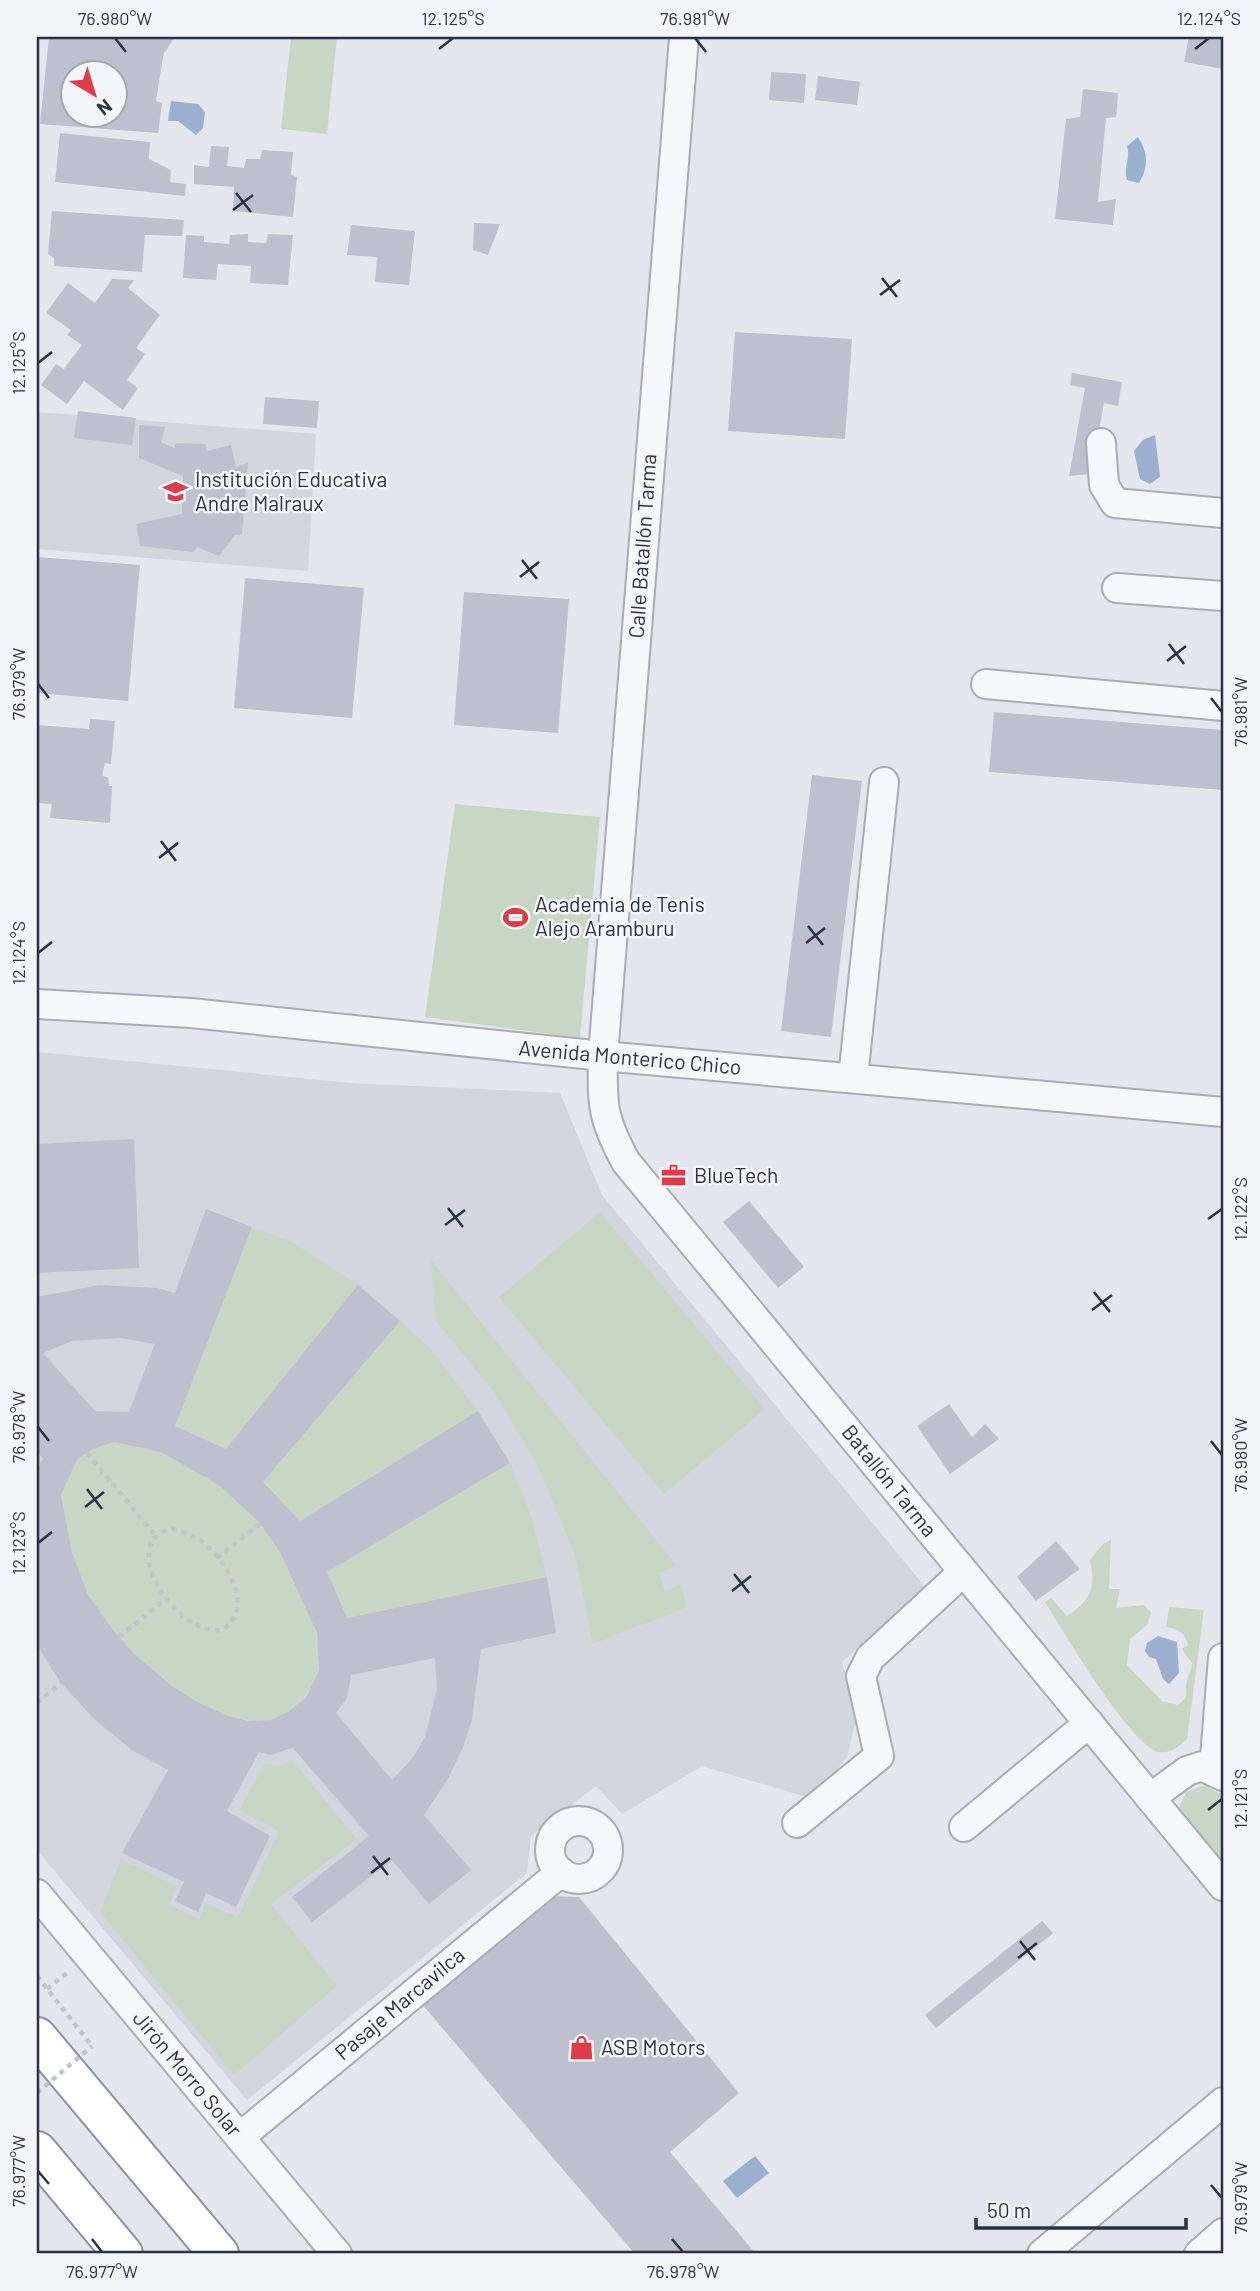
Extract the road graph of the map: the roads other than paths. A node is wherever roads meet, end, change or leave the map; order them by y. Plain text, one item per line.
1 (684, 37) edge
2 (1101, 443) dead end
3 (1223, 513) edge
4 (1116, 588) dead end
5 (1223, 596) edge
6 (986, 684) dead end
7 (1223, 706) edge
8 (884, 782) dead end
9 (37, 1004) edge
10 (603, 1056) junction
11 (853, 1078) junction
12 (1223, 1112) edge
13 (963, 1572) junction
14 (1223, 1658) edge
15 (1223, 1663) edge
16 (1088, 1723) junction
17 (1219, 1773) edge
18 (1150, 1798) junction
19 (797, 1823) dead end
20 (964, 1828) dead end
21 (561, 1872) junction
22 (1223, 1886) edge
23 (37, 1894) edge
24 (37, 2037) edge
25 (1223, 2102) edge
26 (240, 2137) junction
27 (37, 2151) edge
28 (1223, 2233) edge
29 (122, 2254) edge
30 (219, 2254) edge
31 (337, 2254) edge
32 (1042, 2254) edge
33 (1199, 2254) edge

1 - 10 street, Calle Batallón Tarma
2 - 3 street
4 - 5 street
6 - 7 street
8 - 11 street
9 - 10 street, Avenida Monterico Chico
10 - 11 street, Avenida Monterico Chico
10 - 13 street, Batallón Tarma
11 - 12 street, Avenida Monterico Chico
13 - 16 street, Batallón Tarma
13 - 19 street
14 - 15 street
15 - 17 street
16 - 18 street, Batallón Tarma
16 - 20 street
17 - 18 street
18 - 22 street, Batallón Tarma
21 - 21 street
21 - 26 street, Pasaje Marcavilca
23 - 26 street, Jirón Morro Solar
24 - 30 highway
25 - 32 street
26 - 31 street, Jirón Morro Solar
27 - 29 highway
28 - 33 street

